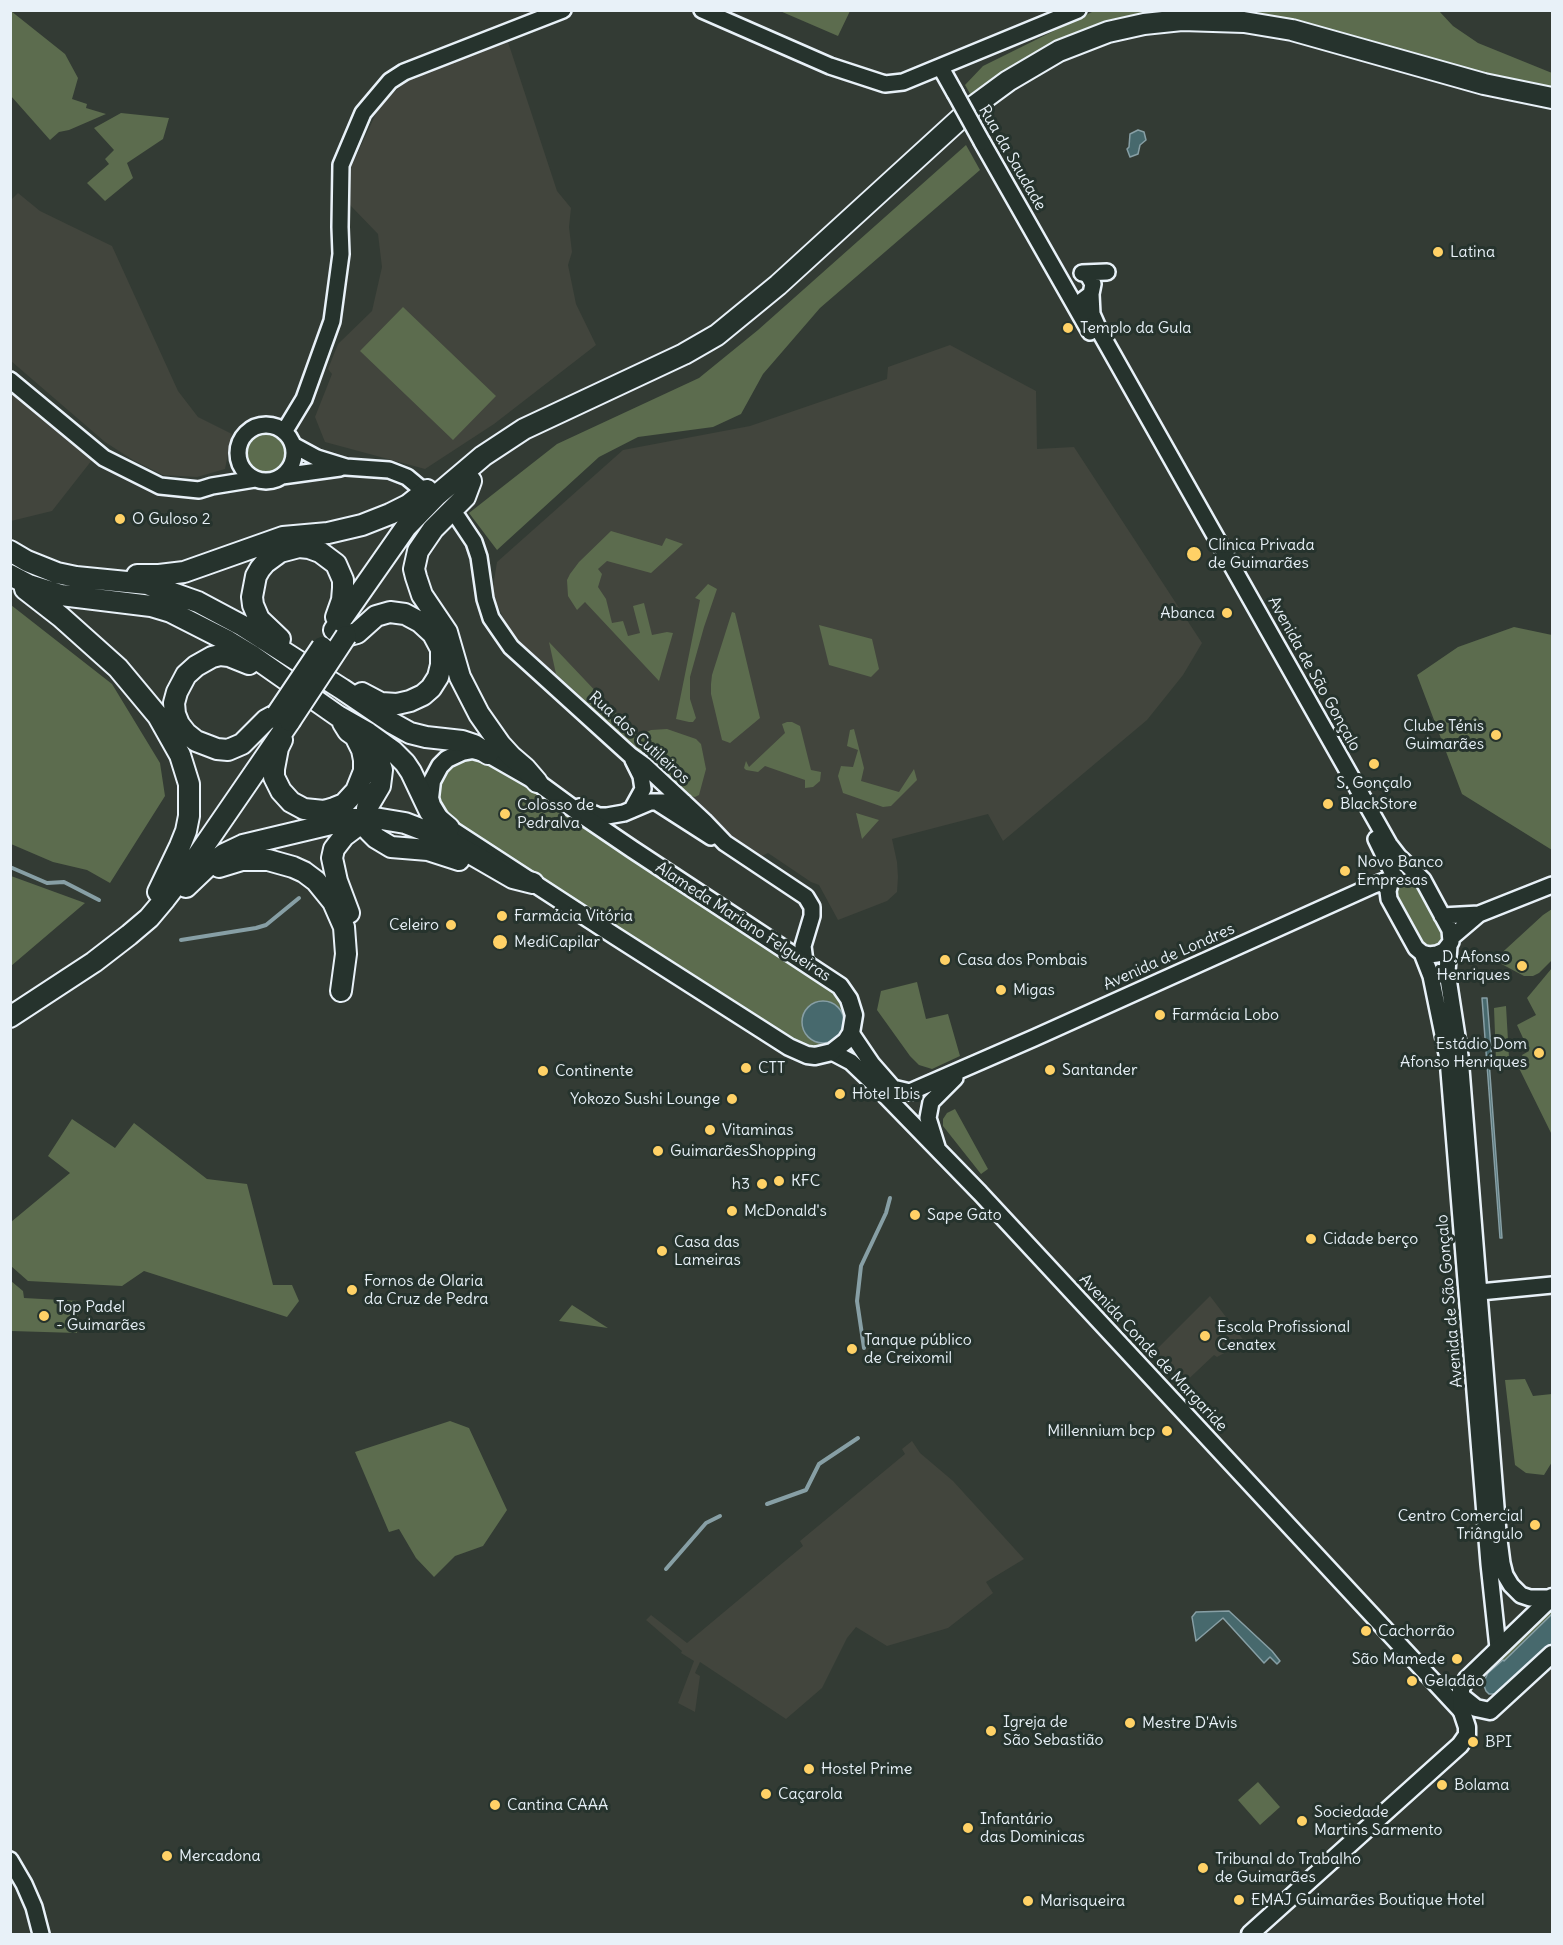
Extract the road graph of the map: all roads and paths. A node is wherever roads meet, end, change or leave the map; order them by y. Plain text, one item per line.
1 (563, 10) edge
2 (702, 10) edge
3 (1078, 10) edge
4 (941, 68) junction
5 (1552, 98) edge
6 (1552, 110) edge
7 (1053, 266) junction
8 (1080, 273) junction
9 (1068, 292) junction
10 (1092, 292) junction
11 (10, 380) edge
12 (288, 438) junction
13 (239, 459) junction
14 (346, 467) junction
15 (282, 476) junction
16 (467, 477) junction
17 (255, 478) junction
18 (212, 486) junction
19 (419, 486) dead end
20 (458, 518) dead end
21 (10, 551) edge
22 (10, 577) edge
23 (112, 580) junction
24 (340, 633) junction
25 (294, 659) junction
26 (281, 676) junction
27 (342, 689) junction
28 (338, 716) junction
29 (284, 717) junction
30 (355, 736) junction
31 (488, 754) junction
32 (630, 755) junction
33 (537, 782) junction
34 (565, 801) junction
35 (658, 802) junction
36 (684, 802) junction
37 (368, 808) dead end
38 (632, 809) junction
39 (417, 828) junction
40 (449, 828) junction
41 (369, 831) dead end
42 (725, 843) junction
43 (1382, 849) junction
44 (459, 860) dead end
45 (1418, 876) junction
46 (1393, 879) junction
47 (533, 883) junction
48 (1374, 885) junction
49 (1552, 885) edge
50 (184, 889) junction
51 (162, 895) junction
52 (1479, 914) junction
53 (1443, 916) junction
54 (1450, 941) junction
55 (1422, 953) junction
56 (353, 958) dead end
57 (805, 962) junction
58 (341, 991) dead end
59 (10, 1003) edge
60 (10, 1017) edge
61 (851, 1033) junction
62 (832, 1052) junction
63 (963, 1070) junction
64 (938, 1150) junction
65 (1552, 1285) edge
66 (1480, 1292) junction
67 (1552, 1597) edge
68 (1498, 1648) junction
69 (1552, 1654) edge
70 (1461, 1704) junction
71 (10, 1860) edge
72 (1251, 1934) edge
73 (41, 1935) edge

1 - 12 street
2 - 4 street
3 - 4 street
4 - 7 street, Rua da Saudade, bridge
5 - 16 highway
6 - 16 highway
7 - 8 street
7 - 9 street, Rua da Saudade
8 - 9 street
8 - 10 street
9 - 10 street
9 - 43 street, Avenida de São Gonçalo
10 - 45 street, Avenida de São Gonçalo
11 - 18 street
12 - 13 street
12 - 14 street
12 - 15 street
13 - 17 street
13 - 18 street
14 - 15 street
14 - 19 street
15 - 17 street
16 - 23 highway
16 - 24 highway
16 - 33 highway
17 - 18 street
20 - 32 street, Rua dos Cutileiros
21 - 23 highway
22 - 26 highway
22 - 51 highway
23 - 25 highway
24 - 25 highway
24 - 27 highway
24 - 29 highway, bridge
25 - 27 highway
26 - 28 highway
26 - 29 highway
27 - 31 highway
28 - 30 highway
28 - 40 highway
29 - 30 highway
29 - 51 highway
30 - 37 highway
31 - 33 main road, Alameda Mariano Felgueiras
31 - 40 main road, Alameda Mariano Felgueiras
32 - 36 street, Rua dos Cutileiros
32 - 38 street
33 - 34 main road, Alameda Mariano Felgueiras
34 - 38 street
34 - 57 main road, Alameda Mariano Felgueiras
35 - 36 street
35 - 38 street
35 - 42 street
36 - 42 street, Rua dos Cutileiros
39 - 47 highway
39 - 50 highway
39 - 56 highway
40 - 47 main road, Alameda Mariano Felgueiras
41 - 44 highway
42 - 57 street, Rua dos Cutileiros
43 - 46 street, Avenida de São Gonçalo
43 - 48 street
45 - 46 street, Avenida de Londres
45 - 53 street, Avenida de São Gonçalo
46 - 48 street, Avenida de Londres
46 - 55 street, Avenida de São Gonçalo
47 - 62 main road, Alameda Mariano Felgueiras
48 - 63 street, Avenida de Londres
49 - 52 street
50 - 51 highway
50 - 58 highway
51 - 59 highway
51 - 60 highway
52 - 53 street
52 - 54 street
53 - 54 street, Avenida de São Gonçalo
54 - 55 street
54 - 66 street, Avenida de São Gonçalo
55 - 68 street, Avenida de São Gonçalo
57 - 61 main road, Alameda Mariano Felgueiras
61 - 62 main road
61 - 63 street, Avenida de Londres
62 - 64 street, Avenida Conde de Margaride
63 - 64 street, Avenida de Londres
64 - 70 street, Avenida Conde de Margaride
65 - 66 street
66 - 67 street, Avenida de São Gonçalo
67 - 68 main road
68 - 70 main road
69 - 70 main road
70 - 72 main road
71 - 73 street

